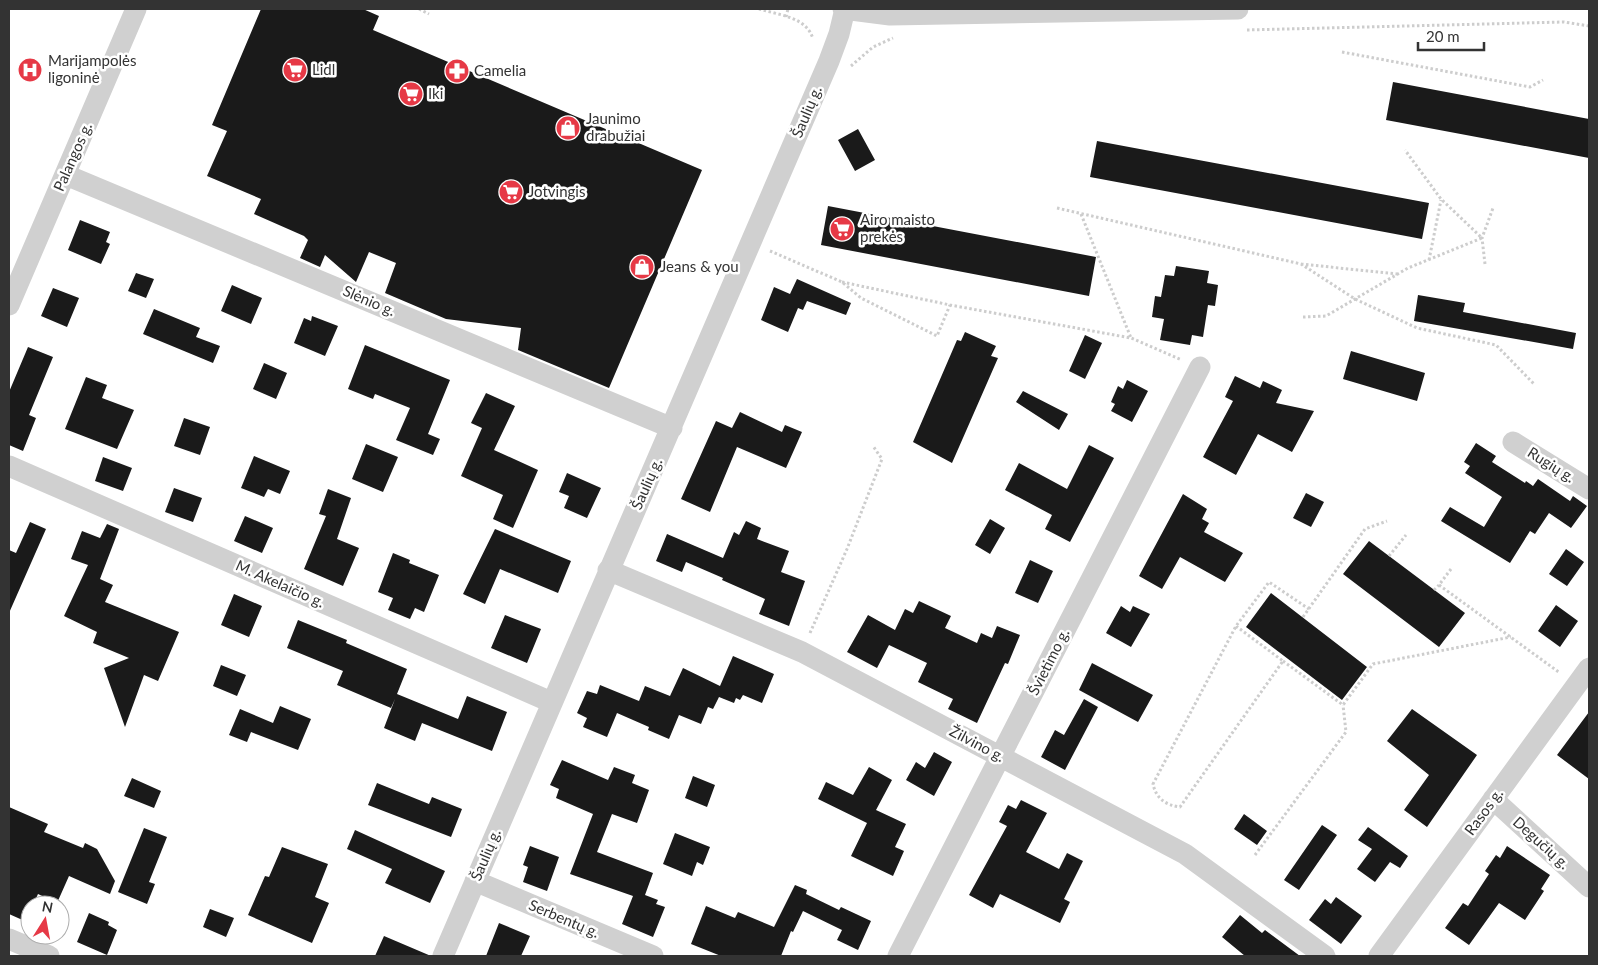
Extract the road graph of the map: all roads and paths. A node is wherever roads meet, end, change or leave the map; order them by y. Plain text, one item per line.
1 (136, 9) edge
2 (419, 9) edge
3 (759, 9) edge
4 (788, 9) edge
5 (844, 9) edge
6 (1238, 9) edge
7 (429, 14) dead end
8 (786, 17) junction
9 (814, 42) dead end
10 (1342, 52) dead end
11 (1543, 80) dead end
12 (1404, 150) dead end
13 (66, 174) junction
14 (1441, 199) junction
15 (1057, 208) dead end
16 (1493, 208) dead end
17 (1081, 213) junction
18 (1482, 238) junction
19 (751, 243) junction
20 (1429, 260) junction
21 (1301, 264) junction
22 (1485, 264) dead end
23 (1398, 274) junction
24 (842, 282) junction
25 (1355, 299) junction
26 (9, 305) edge
27 (950, 305) junction
28 (1303, 318) dead end
29 (1132, 338) junction
30 (1200, 367) joint
31 (1534, 384) dead end
32 (672, 428) junction
33 (1513, 442) dead end
34 (873, 446) dead end
35 (9, 466) edge
36 (1589, 489) edge
37 (1387, 521) dead end
38 (1406, 535) dead end
39 (1390, 556) dead end
40 (1451, 569) dead end
41 (608, 570) junction
42 (1439, 585) junction
43 (1434, 590) dead end
44 (1309, 609) junction
45 (1303, 617) dead end
46 (1236, 626) junction
47 (1511, 637) junction
48 (802, 652) junction
49 (1283, 661) junction
50 (1589, 668) edge
51 (1576, 685) junction
52 (551, 702) junction
53 (1343, 705) junction
54 (1000, 756) junction
55 (1493, 799) junction
56 (1255, 855) dead end
57 (475, 881) junction
58 (1589, 887) edge
59 (9, 940) edge
60 (48, 956) edge
61 (443, 956) edge
62 (653, 956) edge
63 (898, 956) edge
64 (1325, 956) edge
65 (1379, 956) edge

1 - 13 street, Palangos g.
2 - 7 path
3 - 8 path
4 - 8 path
5 - 6 street
5 - 19 street, Šaulių g.
8 - 9 path
10 - 11 path
12 - 14 path
13 - 26 street, Palangos g.
13 - 32 street, Slėnio g.
14 - 18 path
14 - 20 path
15 - 17 path
16 - 18 path
17 - 21 path
17 - 29 path
18 - 20 path
18 - 22 path
19 - 24 path
19 - 32 street, Šaulių g.
20 - 23 path
21 - 23 path
21 - 25 path
23 - 25 path
24 - 27 path
24 - 27 path
25 - 28 path
25 - 31 path
27 - 29 path
29 - 30 path
30 - 54 street, Švietimo g.
32 - 41 street, Šaulių g.
33 - 36 street, Rugių g.
34 - 48 path
35 - 52 street, M. Akelaičio g.
37 - 44 path
38 - 39 path
40 - 42 path
41 - 48 street, Žilvino g.
41 - 52 street, Šaulių g.
42 - 43 path
42 - 47 path
44 - 45 path
44 - 46 path
46 - 49 path
46 - 49 path
47 - 51 path
47 - 53 path
48 - 54 street, Žilvino g.
49 - 53 path
50 - 51 street, Rasos g.
51 - 55 street, Rasos g.
52 - 57 street, Šaulių g.
53 - 56 path
54 - 63 street, Švietimo g.
54 - 64 street, Žilvino g.
55 - 58 street, Degučių g.
55 - 65 street, Rasos g.
57 - 61 street, Šaulių g.
57 - 62 street, Serbentų g.
59 - 60 street

